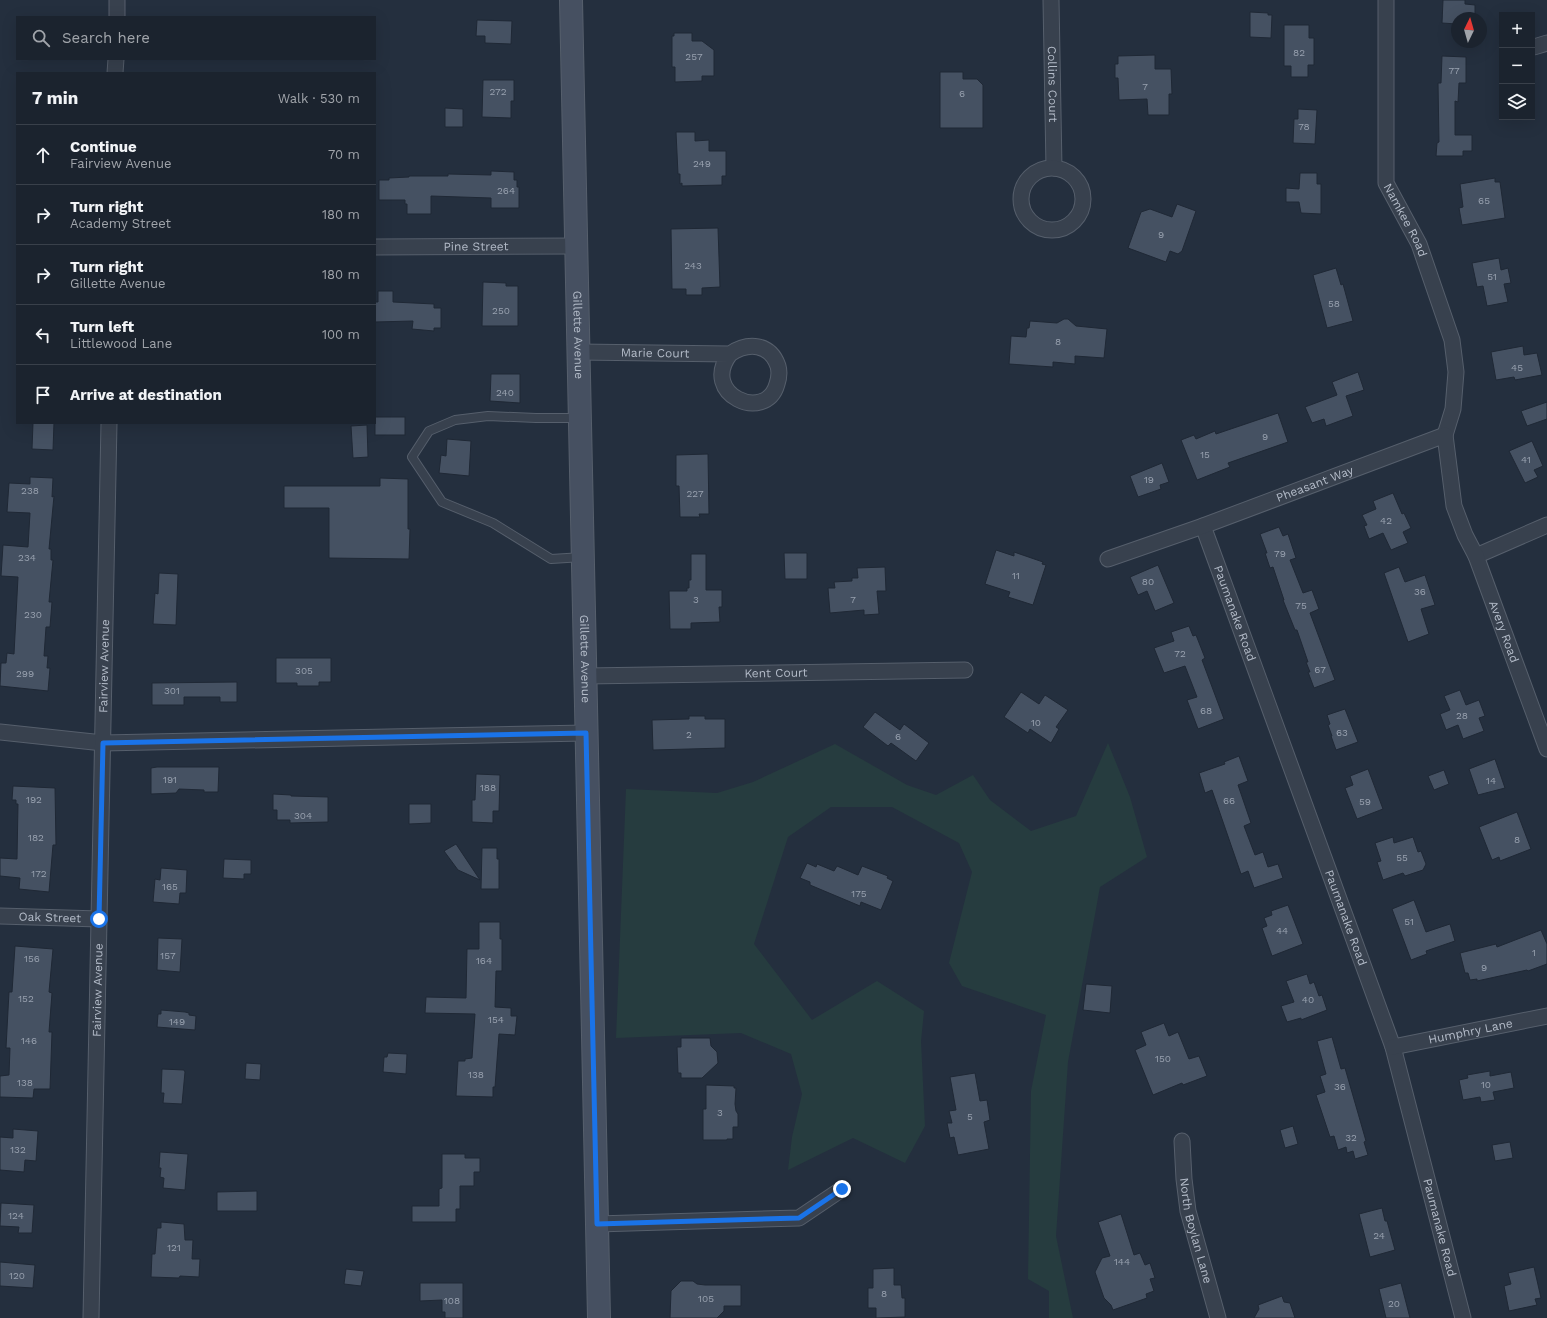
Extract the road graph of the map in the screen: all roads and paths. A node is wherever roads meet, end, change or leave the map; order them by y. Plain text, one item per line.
1 (117, 0) edge
2 (572, 0) edge
3 (1052, 0) edge
4 (1386, 0) edge
5 (116, 16) edge
6 (116, 60) edge
7 (116, 72) edge
8 (1054, 168) junction
9 (577, 246) junction
10 (376, 247) edge
11 (579, 352) junction
12 (730, 354) dead end
13 (581, 418) junction
14 (109, 424) edge
15 (1445, 435) junction
16 (1547, 525) edge
17 (1203, 526) junction
18 (1476, 556) junction
19 (584, 557) junction
20 (1108, 559) dead end
21 (965, 670) dead end
22 (586, 676) junction
23 (0, 732) edge
24 (586, 733) junction
25 (103, 743) junction
26 (1547, 749) edge
27 (0, 916) edge
28 (99, 919) junction
29 (1547, 1016) edge
30 (1393, 1047) junction
31 (1182, 1141) dead end
32 (842, 1189) dead end
33 (597, 1224) junction
34 (91, 1318) edge
35 (599, 1318) edge
36 (1218, 1318) edge
37 (1463, 1318) edge

1 - 5 street
2 - 9 street, Gillette Avenue
3 - 8 street, Collins Court
4 - 15 street, Namkee Road
6 - 7 street
8 - 8 street
9 - 10 street, Pine Street
9 - 11 street, Gillette Avenue
11 - 12 street, Marie Court
11 - 13 street, Gillette Avenue
13 - 19 street, Gillette Avenue
13 - 19 lane
14 - 25 street, Fairview Avenue
15 - 17 street, Pheasant Way
15 - 18 street, Avery Road
16 - 18 street
17 - 20 street, Pheasant Way
17 - 30 street, Paumanake Road
18 - 26 street, Avery Road
19 - 22 street, Gillette Avenue
21 - 22 street, Kent Court
22 - 24 street, Gillette Avenue
23 - 25 street
24 - 25 street
24 - 33 street, Gillette Avenue
25 - 28 street, Fairview Avenue
27 - 28 street, Oak Street
28 - 34 street, Fairview Avenue
29 - 30 street, Humphry Lane
30 - 37 street, Paumanake Road
31 - 36 street, North Boylan Lane
32 - 33 street
33 - 35 street, Gillette Avenue

